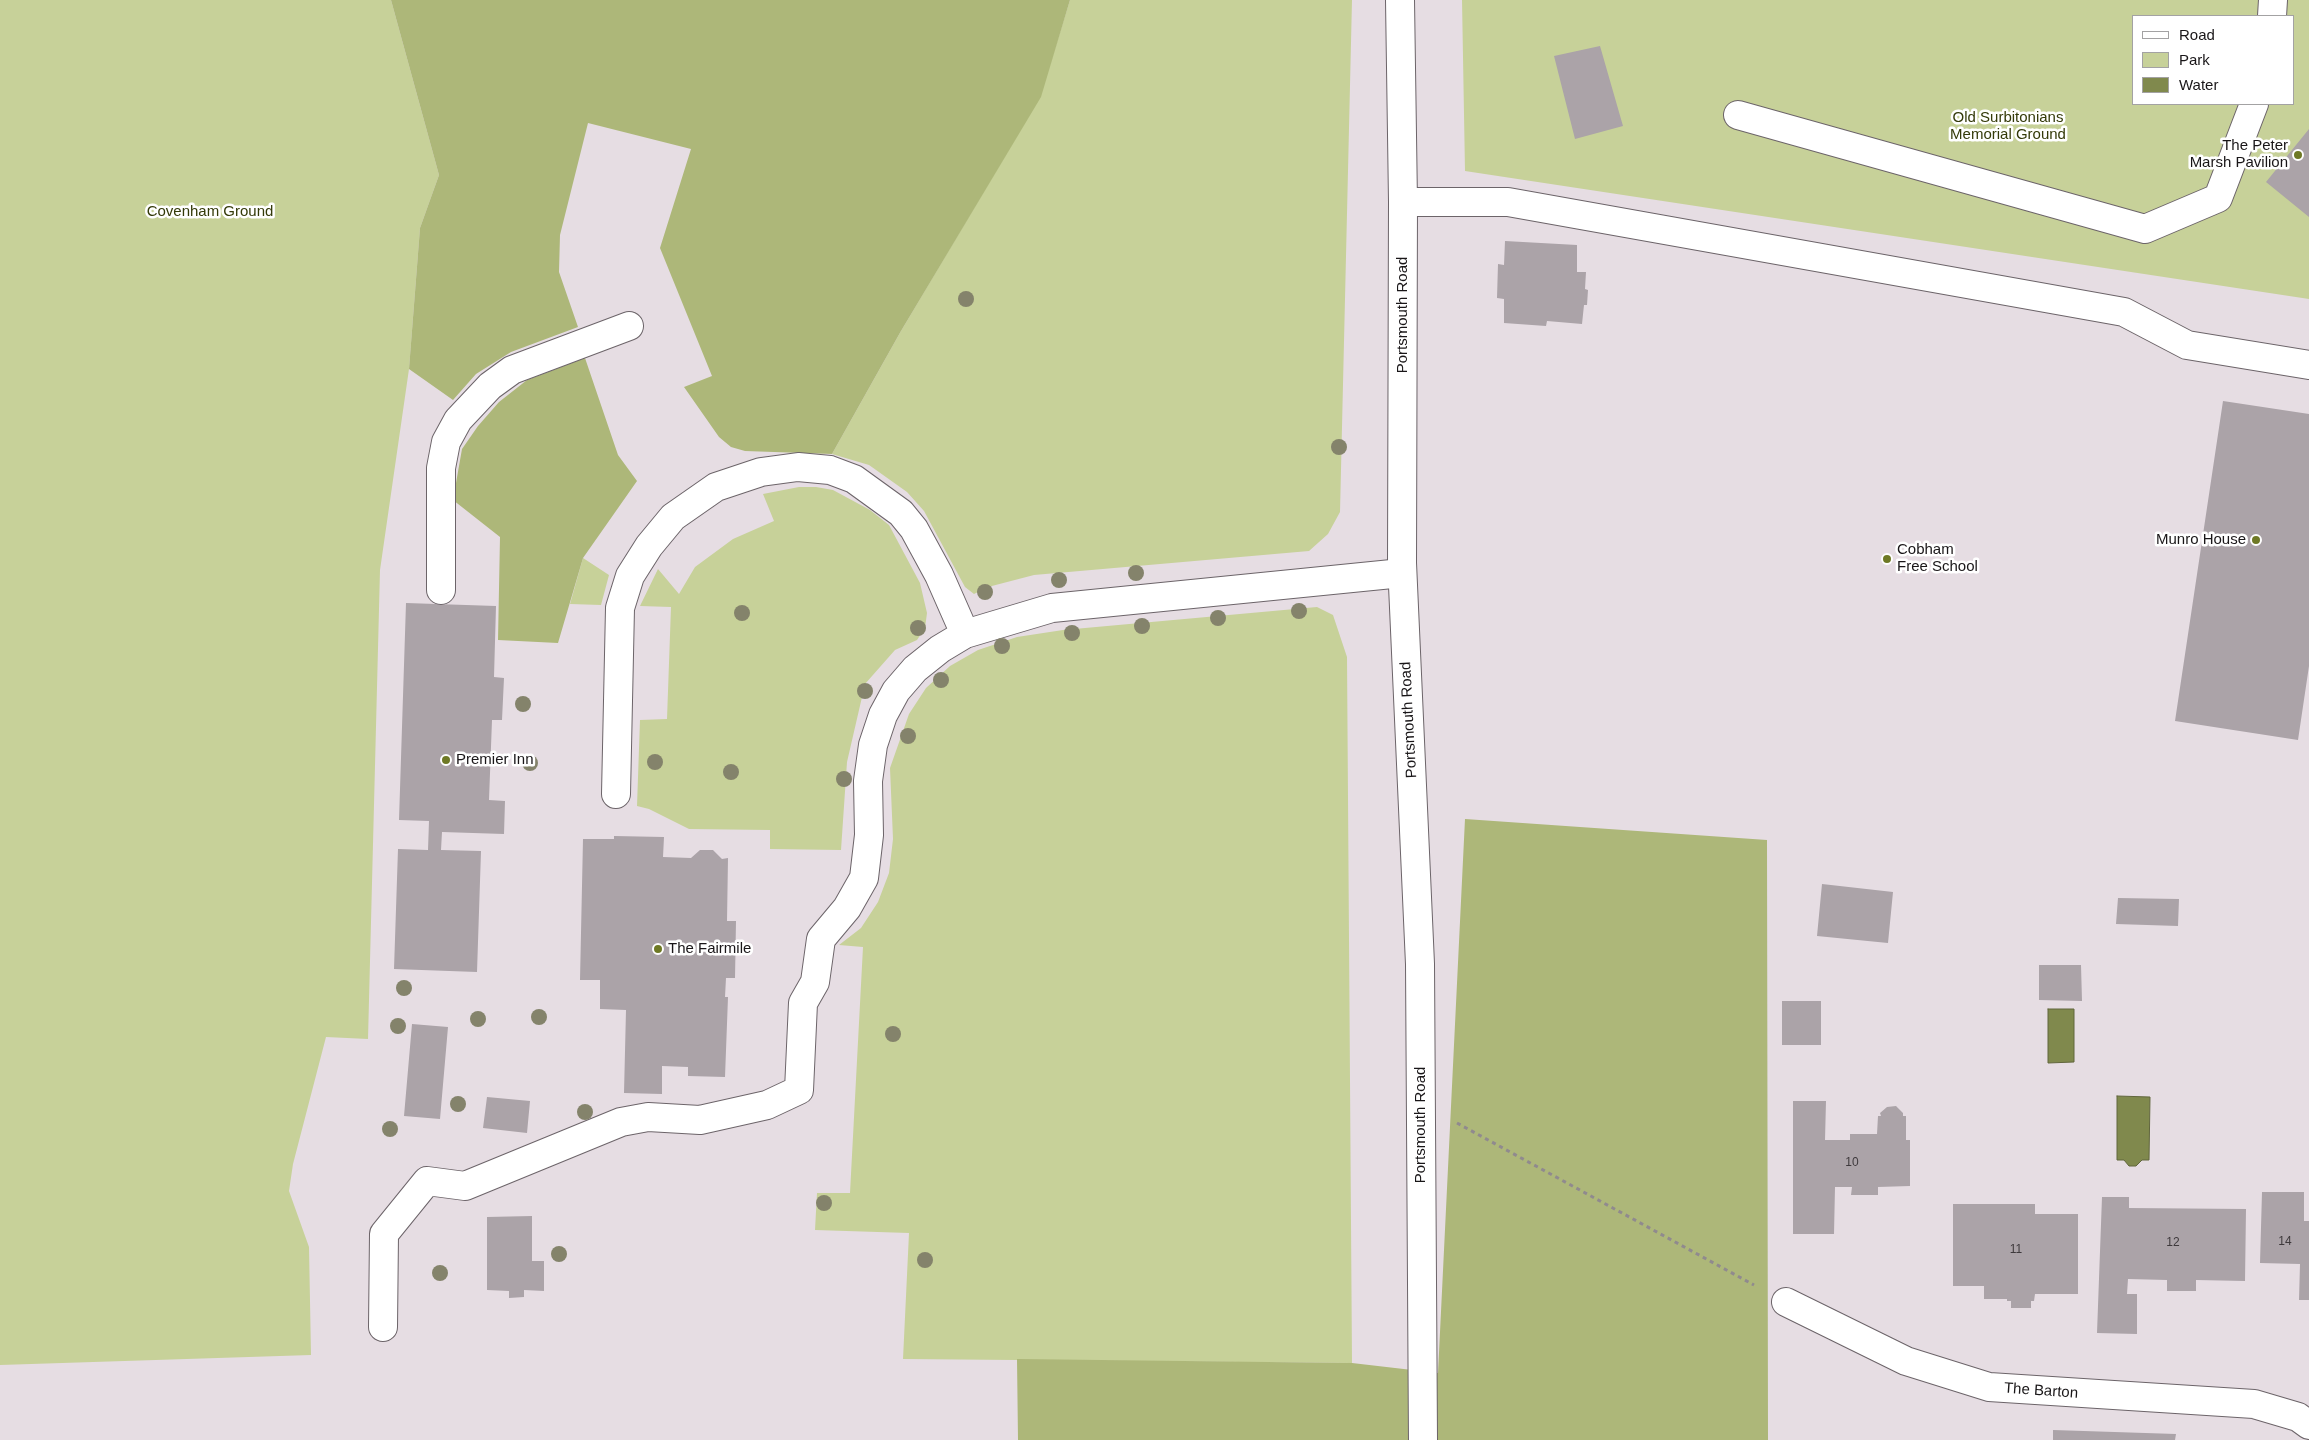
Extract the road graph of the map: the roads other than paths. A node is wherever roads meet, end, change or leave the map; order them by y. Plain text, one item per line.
1 (1400, 0) edge
2 (2273, 0) edge
3 (2272, 15) edge
4 (2254, 105) edge
5 (1738, 115) dead end
6 (1403, 202) junction
7 (629, 326) dead end
8 (2309, 365) edge
9 (1402, 573) junction
10 (440, 590) dead end
11 (965, 634) junction
12 (616, 794) dead end
13 (1786, 1302) road end
14 (383, 1327) dead end
15 (2309, 1425) edge
16 (1422, 1440) edge

1 - 6 main road, Portsmouth Road
2 - 3 main road
4 - 5 main road
6 - 8 main road
6 - 9 main road, Portsmouth Road
7 - 10 main road
9 - 11 main road
9 - 16 main road, Portsmouth Road
11 - 12 main road
11 - 14 main road
13 - 15 main road, The Barton

